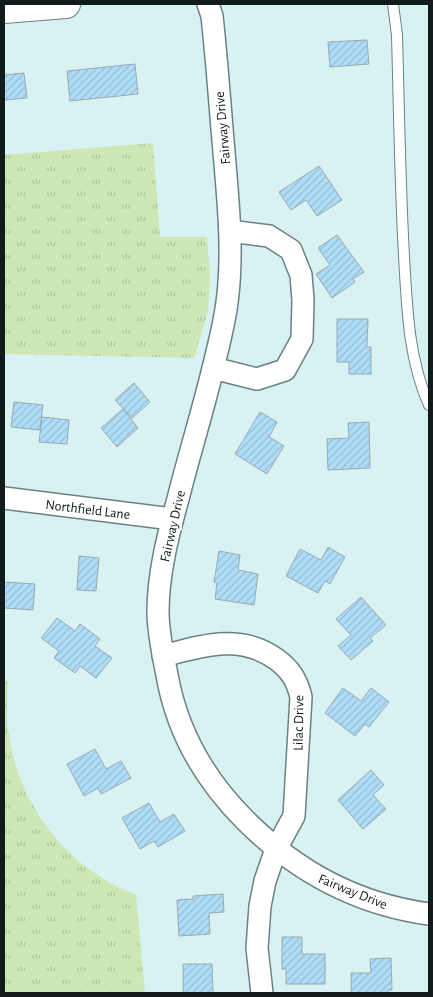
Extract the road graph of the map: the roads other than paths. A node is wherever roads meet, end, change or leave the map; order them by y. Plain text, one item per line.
1 (66, 4) edge
2 (208, 4) edge
3 (393, 4) edge
4 (4, 9) edge
5 (230, 231) junction
6 (213, 368) junction
7 (429, 405) edge
8 (4, 498) edge
9 (172, 519) junction
10 (163, 656) junction
11 (276, 849) junction
12 (429, 914) edge
13 (262, 993) edge

1 - 4 main road
2 - 5 street, Fairway Drive
3 - 7 lane
5 - 6 street, Fairway Drive
5 - 6 street
6 - 9 street, Fairway Drive
8 - 9 street, Northfield Lane
9 - 10 street, Fairway Drive
10 - 11 street, Fairway Drive
10 - 11 street, Lilac Drive
11 - 12 street, Fairway Drive
11 - 13 street, Lilac Drive

